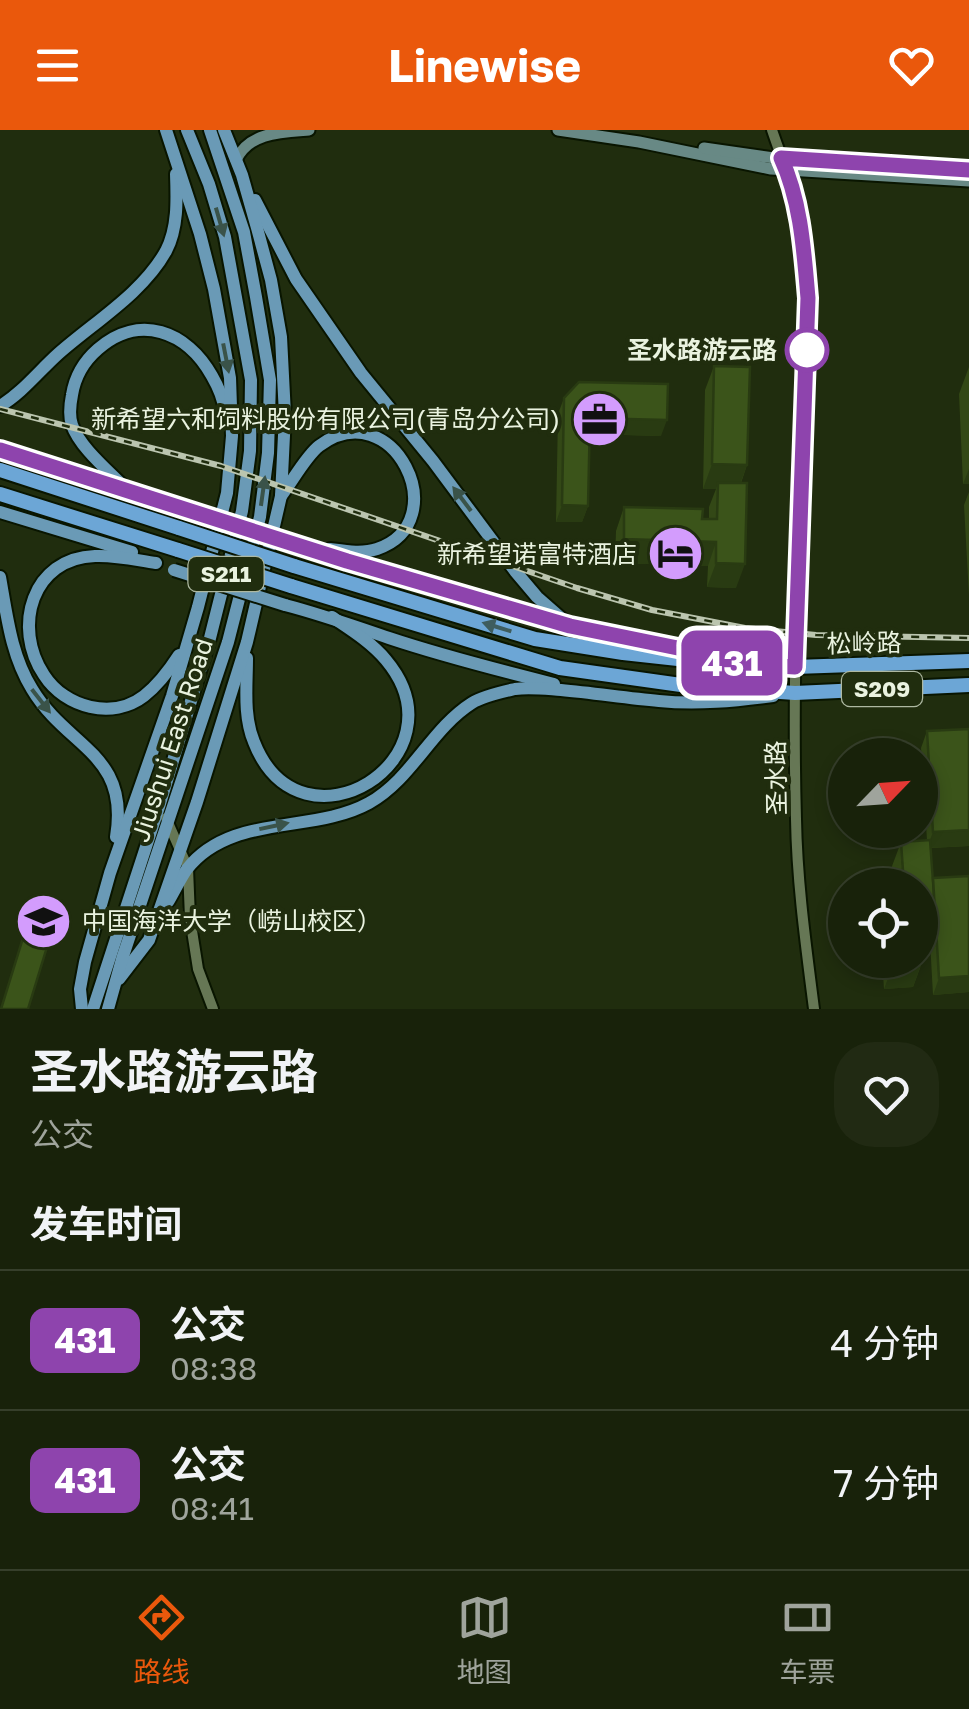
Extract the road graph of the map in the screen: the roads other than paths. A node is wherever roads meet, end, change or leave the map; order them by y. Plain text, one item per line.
1 (166, 130) edge
2 (188, 130) edge
3 (210, 130) edge
4 (224, 130) edge
5 (309, 130) edge
6 (558, 130) edge
7 (606, 130) edge
8 (772, 130) edge
9 (236, 160) junction
10 (176, 162) junction
11 (784, 164) junction
12 (969, 170) edge
13 (242, 175) junction
14 (969, 180) edge
15 (0, 406) edge
16 (0, 450) edge
17 (231, 451) junction
18 (0, 470) edge
19 (126, 490) junction
20 (0, 494) edge
21 (281, 496) junction
22 (0, 512) edge
23 (303, 546) junction
24 (156, 564) junction
25 (0, 578) edge
26 (332, 617) junction
27 (570, 626) junction
28 (187, 639) junction
29 (247, 642) junction
30 (969, 661) edge
31 (731, 663) junction
32 (795, 667) junction
33 (969, 685) edge
34 (585, 692) junction
35 (795, 693) junction
36 (160, 808) junction
37 (169, 824) junction
38 (180, 846) junction
39 (188, 868) junction
40 (110, 873) junction
41 (156, 922) junction
42 (114, 986) junction
43 (82, 1009) edge
44 (92, 1009) edge
45 (108, 1009) edge
46 (213, 1009) edge
47 (814, 1009) edge

1 - 10 main road
2 -> 36 main road, Jiushui East Road / S211
37 -> 3 main road, Jiushui East Road / S211
4 - 9 main road
5 - 9 main road
6 - 11 main road
7 - 11 main road
8 - 11 street, 圣水路
9 - 13 main road
10 - 15 main road
10 -> 17 main road
11 - 12 main road
11 - 14 main road
11 - 32 street, 圣水路
13 - 21 main road
27 -> 13 main road
16 - 19 main road
17 - 19 main road
17 - 28 main road
31 -> 18 highway, 松岭路 / S209, bridge
19 - 23 main road, bridge
20 - 35 highway, 松岭路 / S209, bridge
21 - 23 main road
21 - 29 main road
22 - 24 main road
23 - 27 main road
24 - 26 main road, bridge
24 - 28 main road
25 -> 40 main road
26 - 29 main road
26 - 34 main road
27 - 31 main road
28 - 40 main road
29 - 38 main road
30 - 32 highway, 松岭路 / S209
31 - 32 highway, 松岭路 / S209
32 - 35 street, 圣水路
33 - 35 highway, 松岭路 / S209
34 - 35 main road
39 -> 34 main road
35 - 47 street, 圣水路
36 - 37 street
36 - 44 main road, Jiushui East Road / S211
37 - 38 street
37 - 42 main road, Jiushui East Road / S211
38 - 39 street
38 - 41 main road
39 - 41 main road
39 - 46 street
40 - 43 main road
41 - 42 main road
42 - 45 main road, Jiushui East Road / S211

